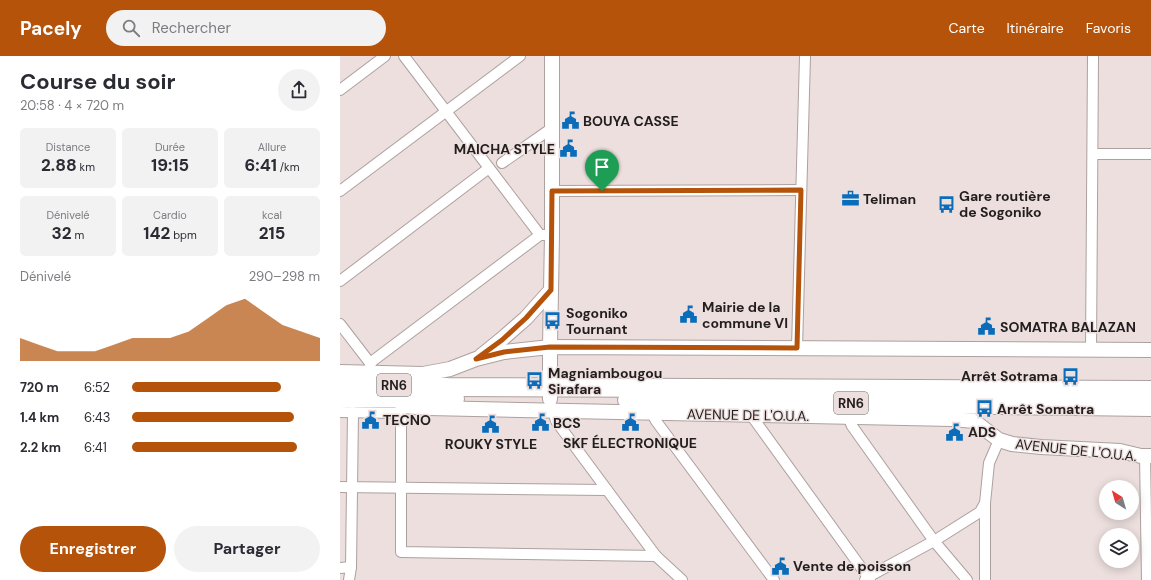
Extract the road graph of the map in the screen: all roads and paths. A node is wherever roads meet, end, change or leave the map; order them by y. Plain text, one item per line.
1 (385, 56) edge
2 (404, 56) edge
3 (520, 56) edge
4 (552, 56) edge
5 (805, 56) edge
6 (1094, 56) edge
7 (340, 90) edge
8 (446, 111) junction
9 (552, 128) junction
10 (1093, 154) junction
11 (1151, 154) edge
12 (502, 163) dead end
13 (489, 168) junction
14 (801, 190) junction
15 (340, 191) edge
16 (552, 191) junction
17 (546, 235) junction
18 (340, 281) edge
19 (551, 290) junction
20 (340, 324) edge
21 (550, 347) junction
22 (797, 348) junction
23 (1091, 350) junction
24 (1151, 350) edge
25 (476, 359) junction
26 (340, 372) edge
27 (372, 380) junction
28 (340, 384) edge
29 (1151, 390) edge
30 (340, 398) edge
31 (551, 399) junction
32 (1151, 407) edge
33 (402, 408) junction
34 (340, 412) edge
35 (352, 412) junction
36 (652, 413) junction
37 (751, 415) junction
38 (848, 417) junction
39 (999, 440) junction
40 (1148, 456) edge
41 (340, 487) edge
42 (352, 487) junction
43 (401, 488) junction
44 (607, 490) junction
45 (985, 503) junction
46 (934, 541) junction
47 (656, 556) junction
48 (351, 567) junction
49 (340, 568) edge
50 (867, 579) edge
51 (349, 580) edge
52 (682, 580) edge
53 (774, 580) edge
54 (967, 580) edge
55 (985, 580) edge
56 (1147, 580) edge

1 - 7 street
2 - 8 street
3 - 8 street
4 - 9 street
5 - 14 street
6 - 10 street
8 - 13 street
8 - 15 street
9 - 12 street
9 - 16 street
10 - 11 street
10 - 23 street
13 - 17 street
13 - 18 street
14 - 16 street
14 - 22 street
16 - 17 street
17 - 19 street
17 - 27 street
19 - 21 street
19 - 25 street
20 - 27 street
21 - 22 street, AVENUE DE L'O.U.A.
21 - 25 street, AVENUE DE L'O.U.A.
21 - 31 street
22 - 23 street, AVENUE DE L'O.U.A.
23 - 24 street, AVENUE DE L'O.U.A.
25 - 27 street, AVENUE DE L'O.U.A.
26 - 27 street, AVENUE DE L'O.U.A.
27 - 28 highway, AVENUE DE L'O.U.A. / RN6
27 - 30 highway, AVENUE DE L'O.U.A. / RN6
27 - 31 highway, AVENUE DE L'O.U.A. / RN6
27 - 33 street
29 - 31 highway, AVENUE DE L'O.U.A. / RN6
31 - 32 highway, AVENUE DE L'O.U.A. / RN6
31 - 33 street, AVENUE DE L'O.U.A.
31 - 36 street, AVENUE DE L'O.U.A.
31 - 44 street
33 - 35 street, AVENUE DE L'O.U.A.
33 - 43 street
34 - 35 street, AVENUE DE L'O.U.A.
35 - 42 street
36 - 37 street, AVENUE DE L'O.U.A.
36 - 53 street
37 - 38 street, AVENUE DE L'O.U.A.
37 - 50 street
38 - 39 street, AVENUE DE L'O.U.A.
38 - 46 street
39 - 40 street, AVENUE DE L'O.U.A.
39 - 45 street
40 - 56 street
41 - 42 street
42 - 43 street
42 - 48 street
43 - 44 street
43 - 47 street
44 - 47 street
45 - 46 street
45 - 55 street
46 - 50 street
46 - 54 street
47 - 52 street
48 - 49 street
48 - 51 street

